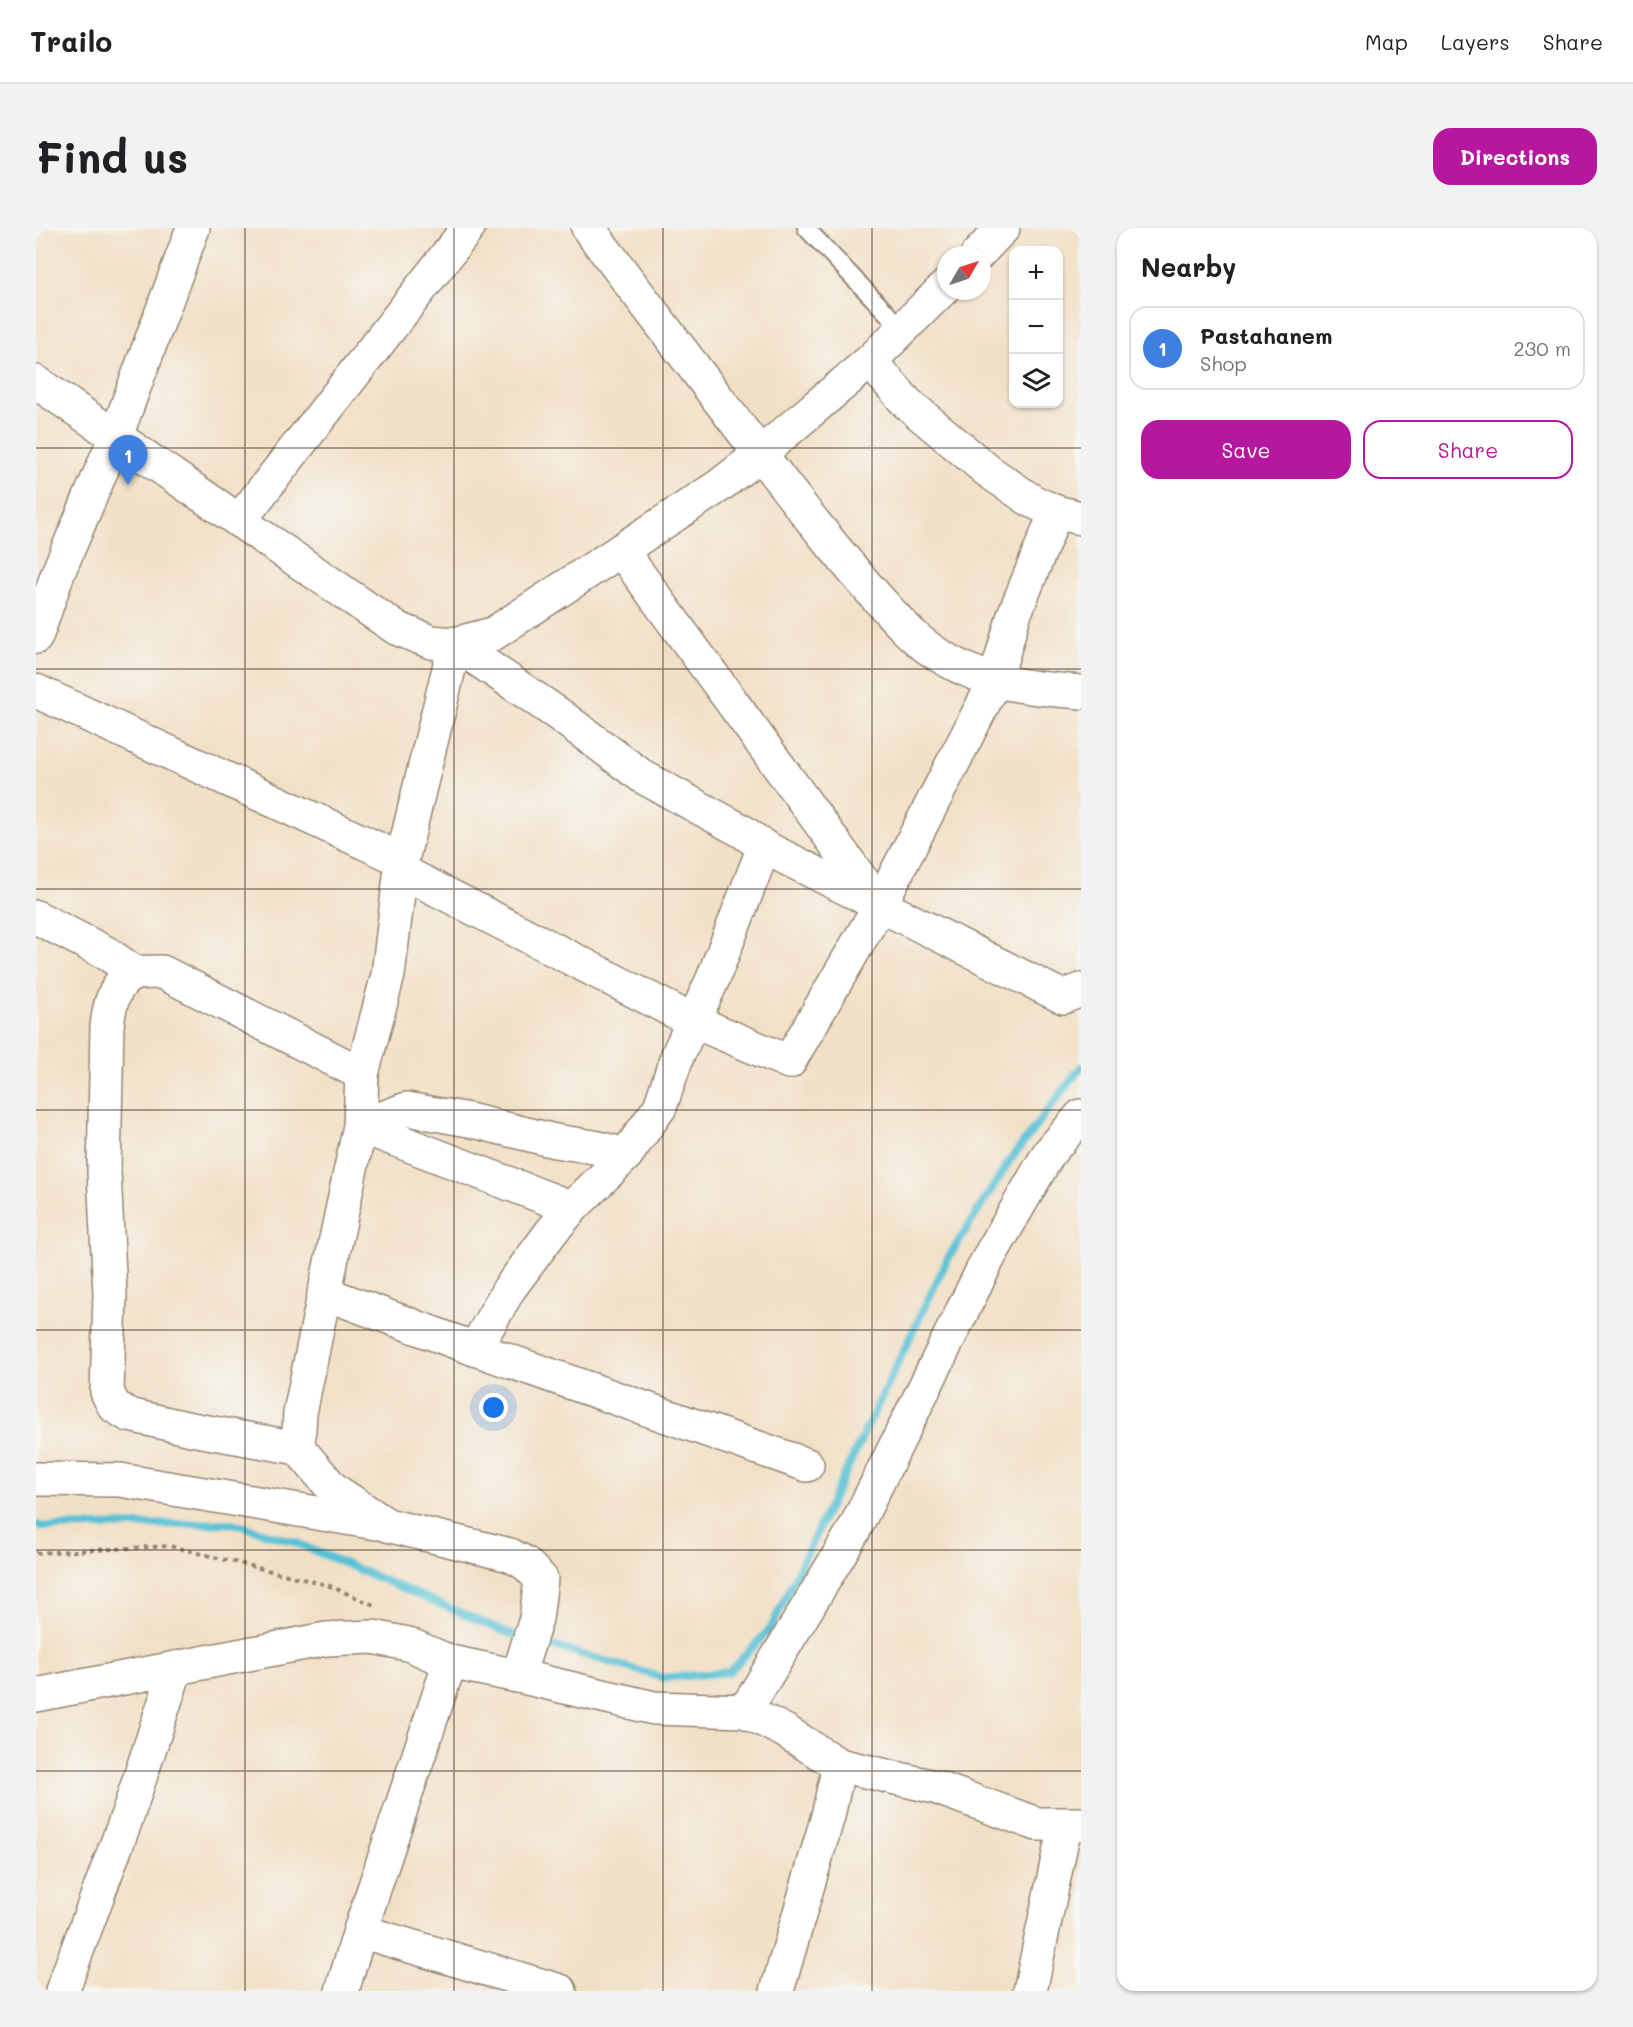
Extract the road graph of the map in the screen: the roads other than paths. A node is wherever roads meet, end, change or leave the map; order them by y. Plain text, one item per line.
1 (193, 228) edge
2 (468, 228) edge
3 (588, 228) edge
4 (806, 228) edge
5 (1003, 228) edge
6 (986, 246) edge
7 (937, 295) edge
8 (902, 329) junction
9 (870, 361) junction
10 (36, 382) edge
11 (116, 436) junction
12 (760, 454) junction
13 (1068, 515) edge
14 (239, 521) junction
15 (621, 550) junction
16 (36, 637) edge
17 (455, 644) junction
18 (996, 681) junction
19 (36, 691) edge
20 (1081, 692) edge
21 (764, 847) junction
22 (401, 866) junction
23 (880, 905) junction
24 (36, 917) edge
25 (135, 973) junction
26 (1081, 990) edge
27 (693, 1021) junction
28 (362, 1074) junction
29 (1081, 1116) edge
30 (360, 1126) junction
31 (626, 1155) junction
32 (572, 1208) junction
33 (324, 1293) junction
34 (476, 1349) junction
35 (298, 1448) junction
36 (807, 1465) dead end
37 (36, 1479) edge
38 (387, 1525) junction
39 (450, 1662) junction
40 (520, 1667) junction
41 (176, 1668) junction
42 (36, 1695) edge
43 (745, 1711) junction
44 (839, 1765) junction
45 (1073, 1824) edge
46 (360, 1931) junction
47 (62, 1991) edge
48 (342, 1991) edge
49 (560, 1991) edge
50 (777, 1991) edge
51 (1030, 1991) edge

1 - 11 street
2 - 14 street
3 - 12 street
4 - 8 lane
5 - 6 street
7 - 8 street
8 - 9 street
9 - 12 street
9 - 13 street
10 - 11 street
11 - 14 street
11 - 16 street
12 - 15 street
12 - 18 street
13 - 18 street
14 - 17 street
15 - 17 street
15 - 23 street
17 - 21 street
17 - 22 street
18 - 20 street
18 - 23 street
19 - 22 street
21 - 23 street
21 - 27 street
22 - 27 street
22 - 28 street
23 - 26 street
23 - 27 street
24 - 25 street
25 - 28 street
25 - 35 street
27 - 31 street
28 - 30 street
29 - 43 street
30 - 31 street
30 - 32 street
30 - 33 street
31 - 32 street
32 - 34 street
33 - 34 street
33 - 35 street
34 - 36 street
35 - 38 street
37 - 38 street
38 - 40 street
39 - 40 street
39 - 41 street
39 - 46 street
40 - 43 street
41 - 42 street
41 - 47 street
43 - 44 street
44 - 45 street
44 - 50 street
45 - 51 street
46 - 48 street
46 - 49 street

